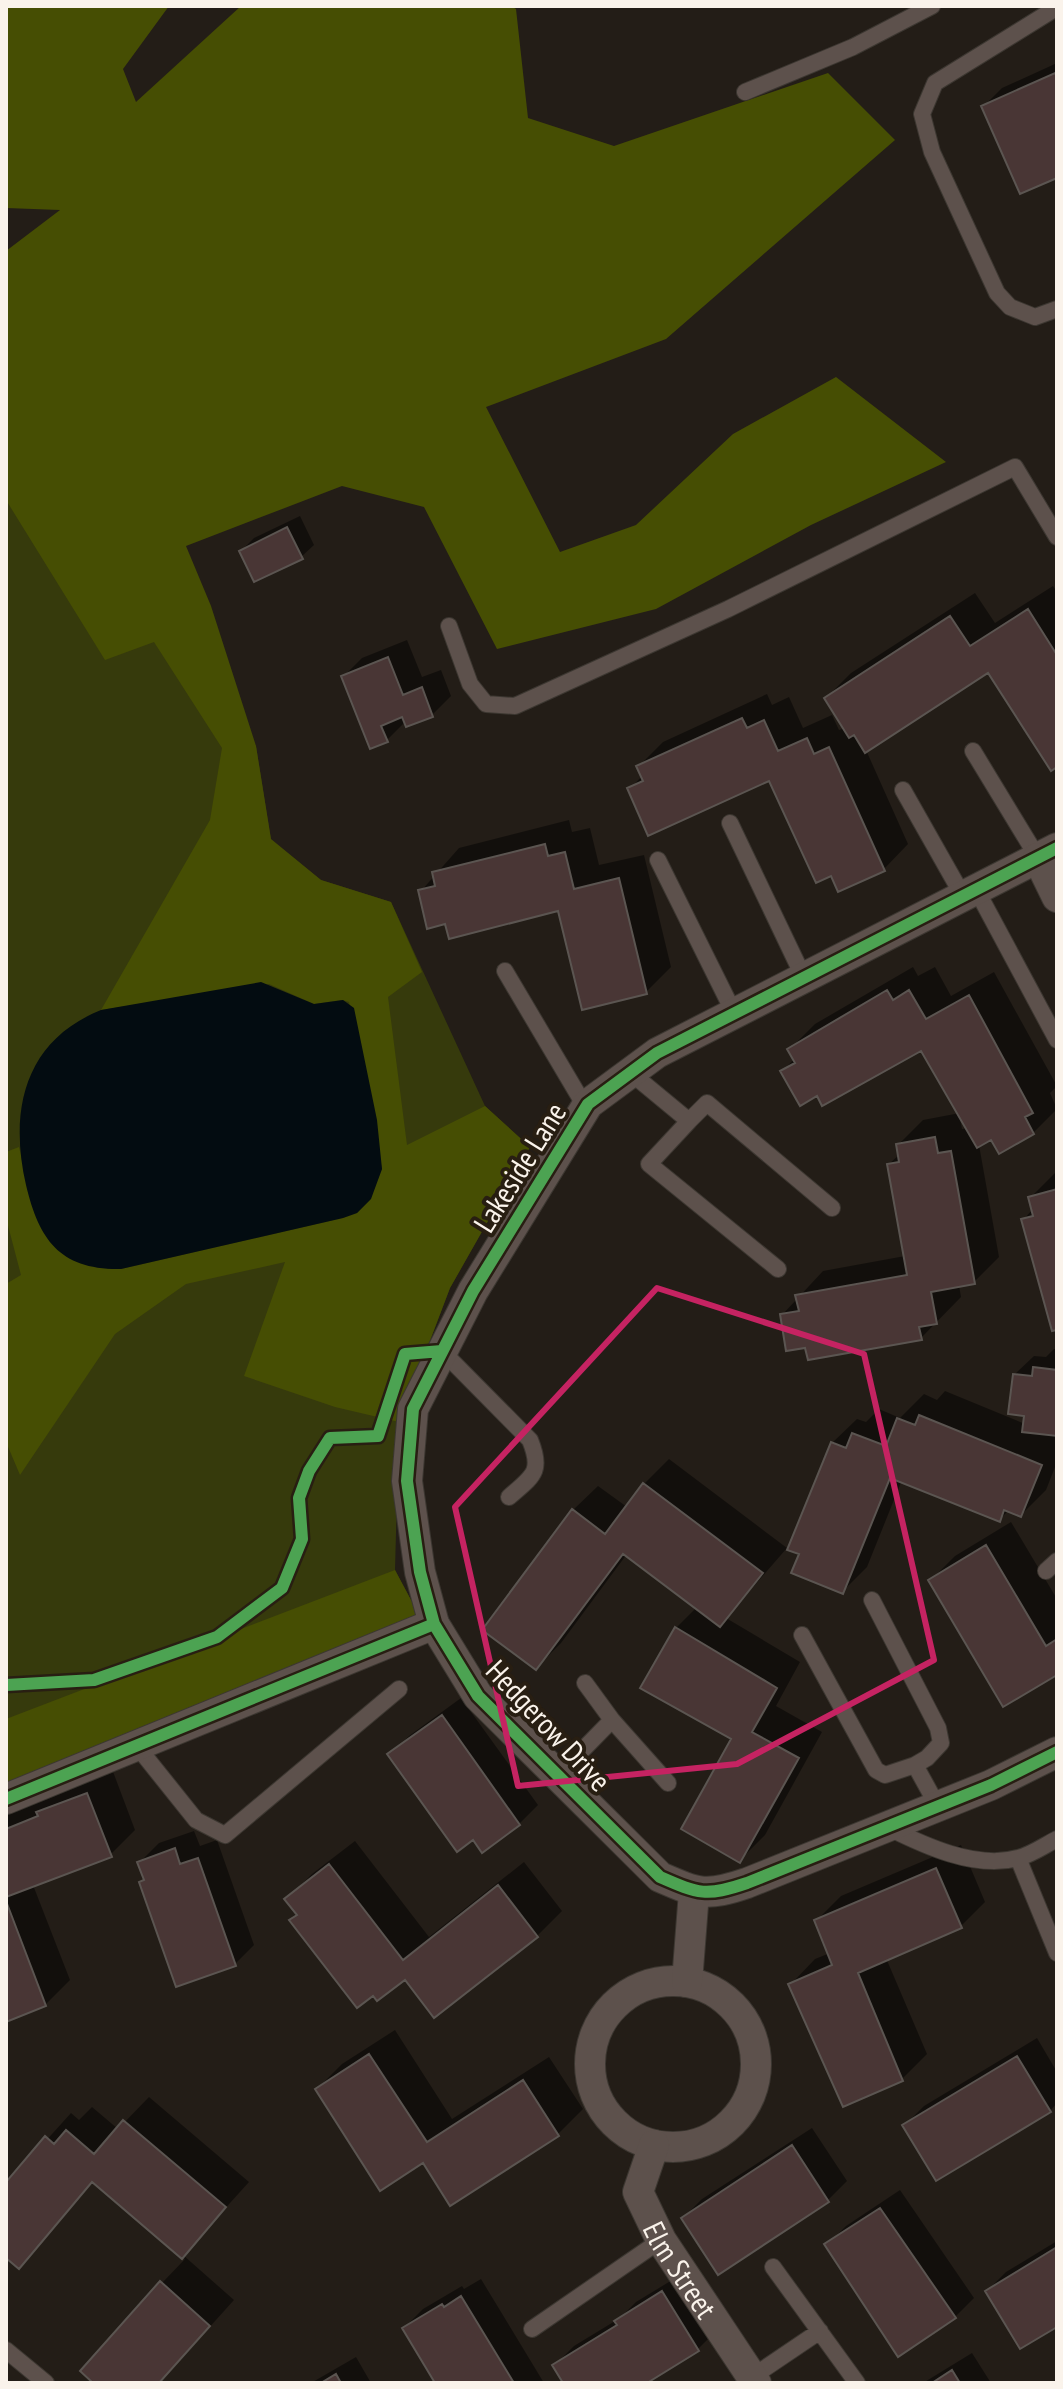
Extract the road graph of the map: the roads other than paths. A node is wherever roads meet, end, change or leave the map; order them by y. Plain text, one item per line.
1 (932, 6) edge
2 (1057, 8) edge
3 (1057, 14) edge
4 (745, 92) dead end
5 (1057, 309) edge
6 (1057, 537) edge
7 (449, 626) dead end
8 (973, 751) dead end
9 (903, 790) dead end
10 (730, 823) dead end
11 (1047, 853) edge
12 (658, 860) dead end
13 (970, 893) junction
14 (1057, 897) edge
15 (505, 971) dead end
16 (804, 978) junction
17 (734, 1013) junction
18 (1057, 1040) edge
19 (631, 1073) junction
20 (586, 1108) junction
21 (689, 1121) junction
22 (832, 1208) dead end
23 (778, 1269) dead end
24 (442, 1351) junction
25 (509, 1497) dead end
26 (872, 1600) dead end
27 (434, 1624) junction
28 (802, 1635) dead end
29 (585, 1683) dead end
30 (399, 1689) dead end
31 (612, 1720) junction
32 (136, 1745) junction
33 (1057, 1752) edge
34 (915, 1765) junction
35 (558, 1775) junction
36 (668, 1783) dead end
37 (6, 1799) edge
38 (937, 1805) junction
39 (887, 1827) junction
40 (1057, 1839) edge
41 (1018, 1858) junction
42 (694, 1892) junction
43 (1057, 1953) edge
44 (687, 1982) junction
45 (654, 2145) junction
46 (661, 2240) junction
47 (773, 2267) dead end
48 (532, 2329) dead end
49 (820, 2331) junction
50 (6, 2350) edge
51 (754, 2380) edge
52 (46, 2383) edge
53 (857, 2383) edge

1 - 4 lane
2 - 3 lane
2 - 5 lane
6 - 7 lane
8 - 11 lane
9 - 13 lane
10 - 16 lane
11 - 13 street, Lakeside Lane
11 - 14 street
12 - 17 lane
13 - 16 street, Lakeside Lane
13 - 18 lane
15 - 20 lane
16 - 17 street, Lakeside Lane
17 - 19 street, Lakeside Lane
19 - 20 street, Lakeside Lane
19 - 21 lane
20 - 24 street, Lakeside Lane
21 - 22 lane
21 - 23 lane
24 - 25 lane
24 - 27 street, Lakeside Lane
26 - 34 lane
27 - 32 street
27 - 35 street, Hedgerow Drive
28 - 34 lane
29 - 31 lane
30 - 32 lane
31 - 35 lane
31 - 36 lane
32 - 37 street
33 - 38 street
34 - 38 lane
35 - 42 street, Hedgerow Drive
38 - 39 street
39 - 41 lane
39 - 42 street
40 - 41 lane
41 - 43 lane
42 - 44 street
44 - 45 street
44 - 45 street
45 - 46 street, Elm Street
46 - 48 lane
46 - 51 street, Elm Street
47 - 49 lane
49 - 51 lane
49 - 53 lane
50 - 52 lane

